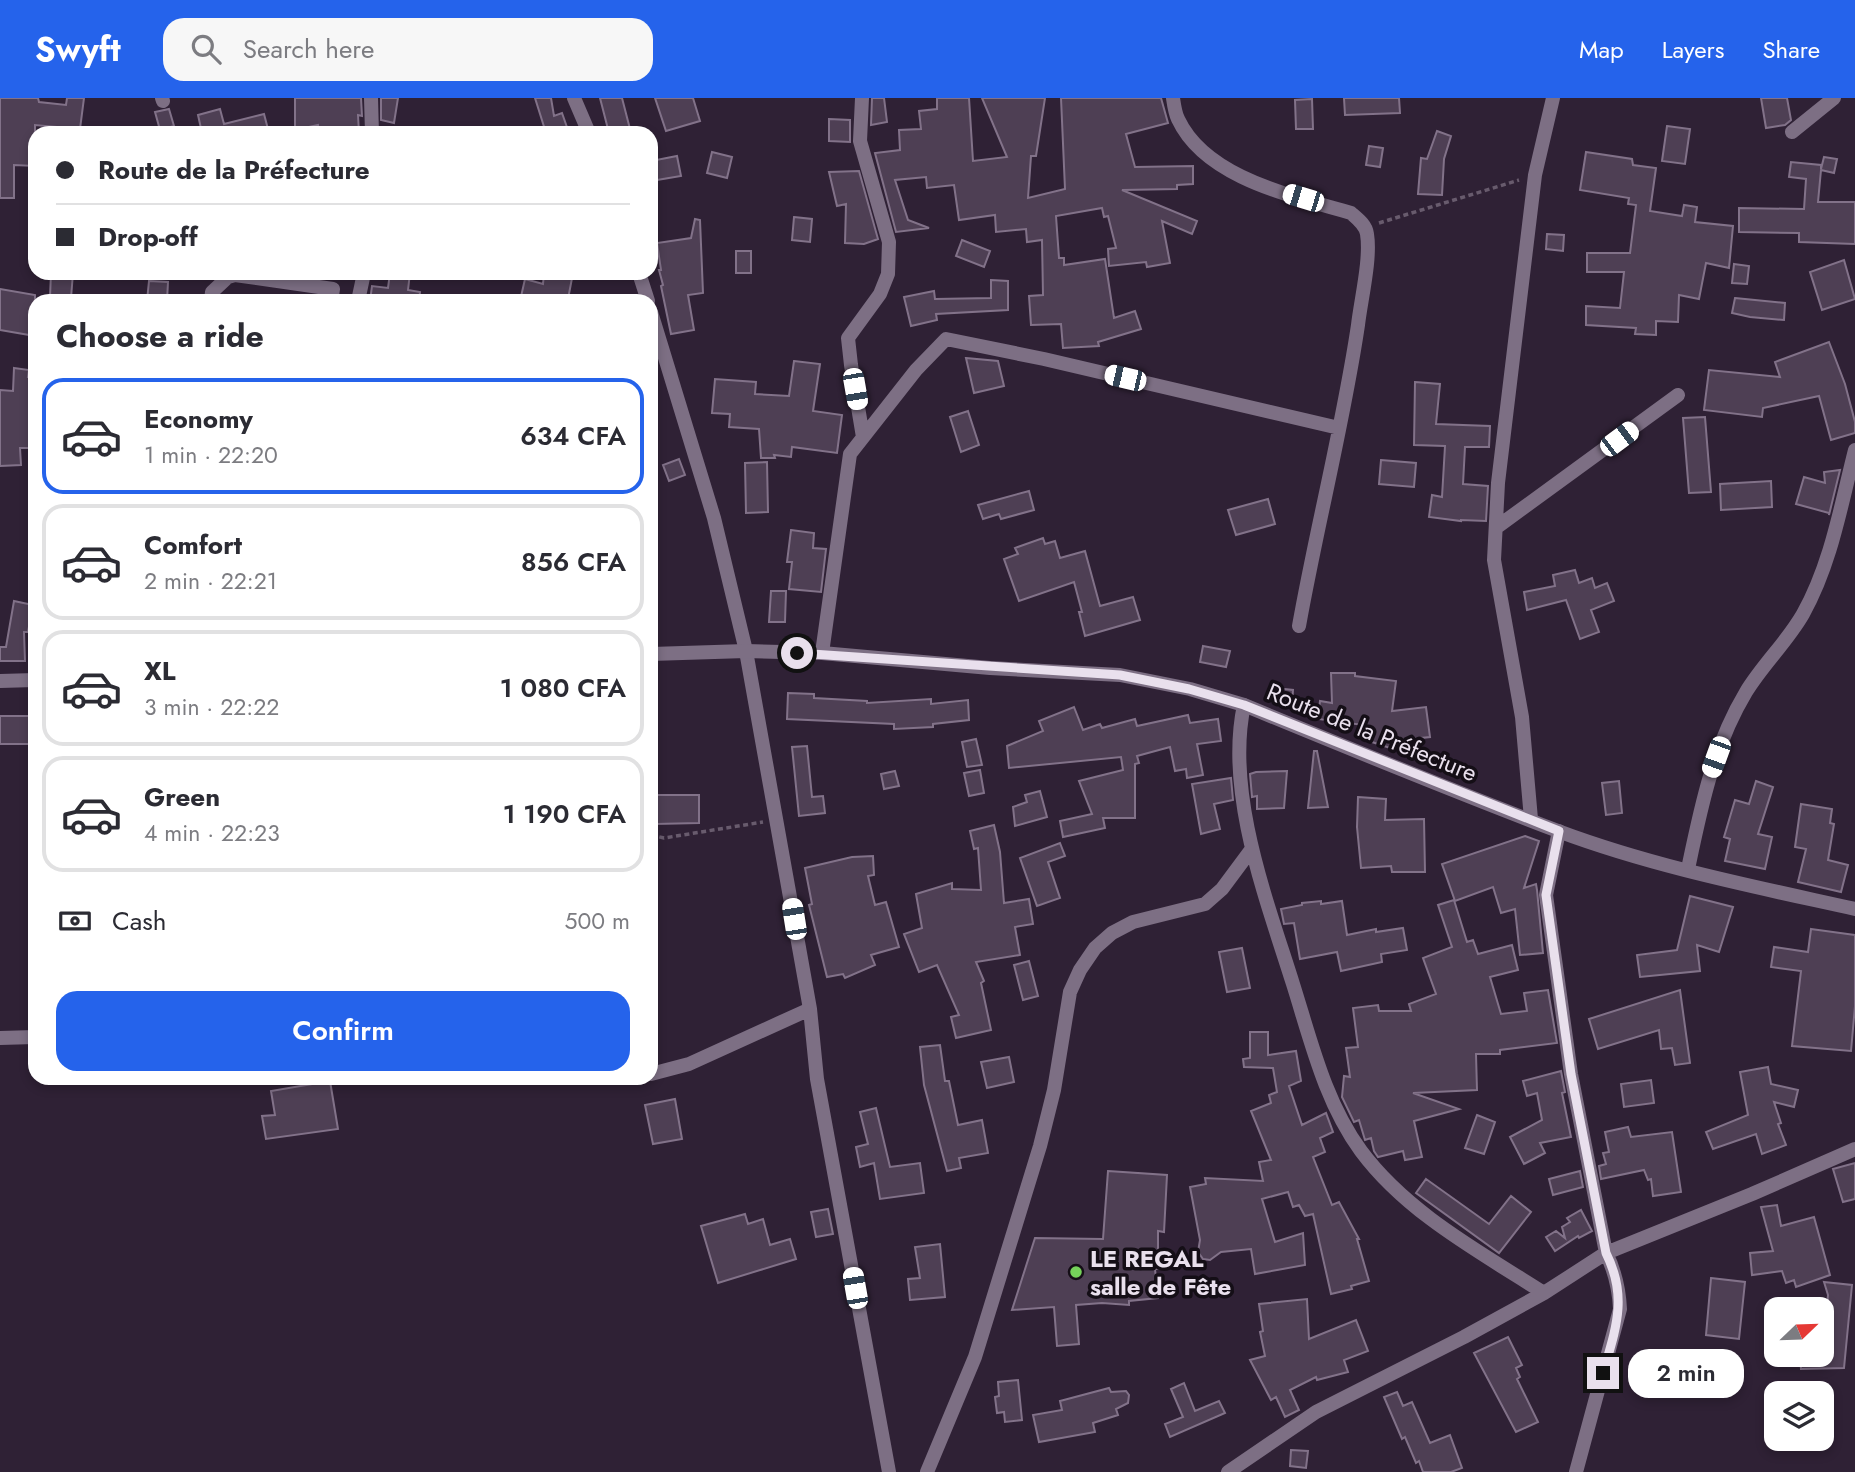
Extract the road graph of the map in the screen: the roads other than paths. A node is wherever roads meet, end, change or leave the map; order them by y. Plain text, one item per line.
1 (371, 98) edge
2 (574, 98) edge
3 (862, 98) edge
4 (1173, 98) edge
5 (1553, 98) edge
6 (1834, 98) edge
7 (372, 126) edge
8 (586, 126) edge
9 (1792, 132) dead end
10 (225, 280) edge
11 (270, 280) edge
12 (212, 294) edge
13 (332, 294) edge
14 (658, 335) edge
15 (1678, 395) dead end
16 (1339, 428) junction
17 (863, 437) junction
18 (1855, 450) edge
19 (1497, 527) junction
20 (1299, 626) dead end
21 (746, 651) junction
22 (822, 653) junction
23 (658, 654) edge
24 (28, 680) edge
25 (0, 681) edge
26 (1244, 705) junction
27 (1531, 819) junction
28 (1559, 831) junction
29 (1251, 850) junction
30 (1688, 869) junction
31 (1855, 909) edge
32 (810, 1009) junction
33 (28, 1037) edge
34 (0, 1038) edge
35 (658, 1072) edge
36 (1855, 1149) edge
37 (1606, 1253) junction
38 (1544, 1293) junction
39 (888, 1472) edge
40 (927, 1472) edge
41 (1228, 1472) edge
42 (1576, 1472) edge

1 - 7 street
2 - 8 street
3 - 17 street
4 - 16 street
5 - 19 street
6 - 9 street
10 - 12 street
11 - 13 street
14 - 21 street
15 - 19 street
16 - 17 street
16 - 20 street
17 - 22 street
18 - 30 street
19 - 27 street
21 - 22 street, Route de la Préfecture
21 - 23 street, Route de la Préfecture
21 - 32 street
22 - 26 street, Route de la Préfecture
24 - 25 street
26 - 27 street, Route de la Préfecture
26 - 29 street
27 - 28 street, Route de la Préfecture
28 - 30 street, Route de la Préfecture
28 - 37 street
29 - 38 street
29 - 40 street
30 - 31 street, Route de la Préfecture
32 - 35 street
32 - 39 street
33 - 34 street
36 - 37 street
37 - 38 street
37 - 42 street
38 - 41 street

